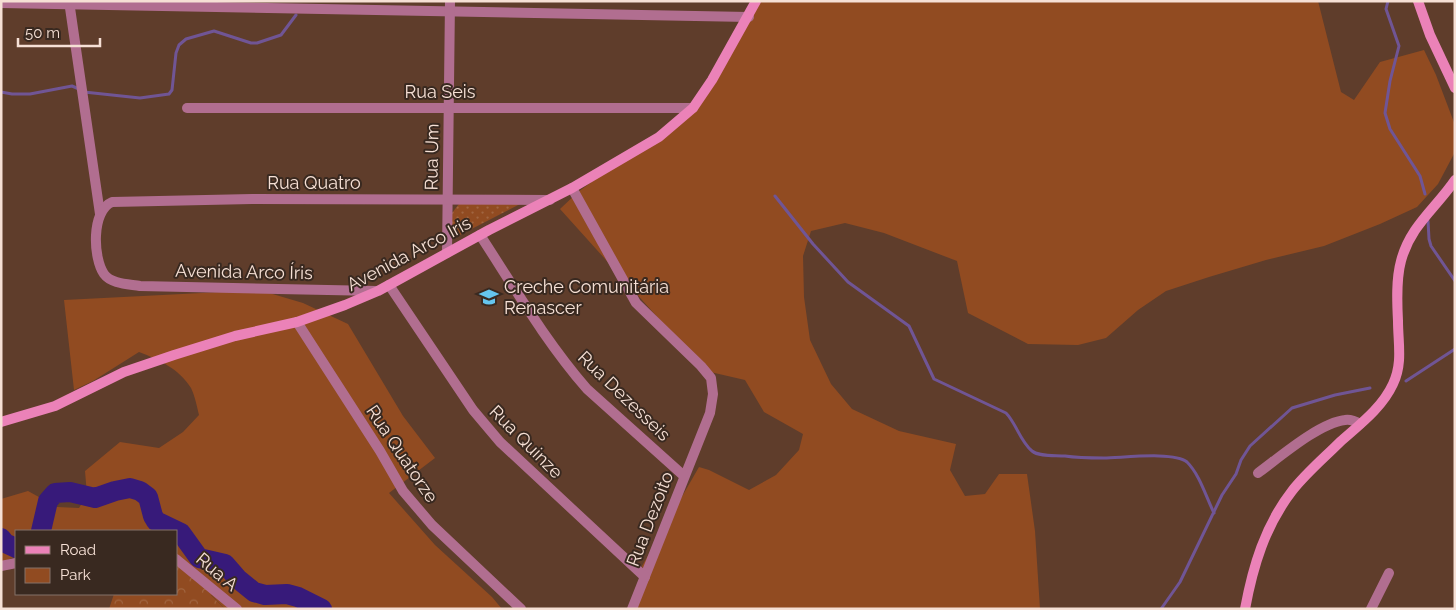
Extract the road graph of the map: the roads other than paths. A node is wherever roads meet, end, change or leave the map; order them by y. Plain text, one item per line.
1 (756, 1) edge
2 (1418, 1) edge
3 (69, 3) edge
4 (1, 4) edge
5 (450, 6) edge
6 (749, 16) junction
7 (1455, 88) edge
8 (187, 108) dead end
9 (449, 108) junction
10 (692, 108) junction
11 (1455, 180) edge
12 (572, 188) junction
13 (448, 200) junction
14 (550, 200) junction
15 (100, 214) junction
16 (480, 235) junction
17 (448, 253) junction
18 (389, 285) junction
19 (378, 291) junction
20 (297, 322) junction
21 (1, 422) edge
22 (1360, 424) junction
23 (1258, 473) dead end
24 (684, 476) junction
25 (178, 561) edge
26 (15, 563) edge
27 (1, 566) edge
28 (1389, 573) dead end
29 (645, 577) junction
30 (237, 609) edge
31 (521, 609) edge
32 (632, 609) edge
33 (1245, 609) edge
34 (1371, 609) edge

1 - 6 street, Avenida Arco Iris
2 - 7 street
3 - 4 street
3 - 5 street
3 - 15 street
5 - 6 street
5 - 9 street, Rua Um
6 - 10 street, Avenida Arco Iris
8 - 9 street, Rua Seis
9 - 10 street, Rua Seis
9 - 13 street, Rua Um
10 - 12 street, Avenida Arco Iris
11 - 22 street
12 - 14 street, Avenida Arco Iris
12 - 24 street, Rua Dezoito
13 - 14 street, Rua Quatro
13 - 15 street, Rua Quatro
13 - 17 street, Rua Um
14 - 16 street, Avenida Arco Iris
15 - 19 street, Avenida Arco Íris
16 - 17 street, Avenida Arco Iris
16 - 24 street, Rua Dezesseis
17 - 18 street, Avenida Arco Iris
18 - 19 street, Avenida Arco Iris
18 - 29 street, Rua Quinze
19 - 20 street, Avenida Arco Iris
20 - 21 street, Avenida Arco Iris
20 - 31 street, Rua Quatorze
22 - 23 street
22 - 33 street
24 - 29 street, Rua Dezoito
25 - 30 street, Rua A
26 - 27 street
28 - 34 street
29 - 32 street, Rua Dezoito

